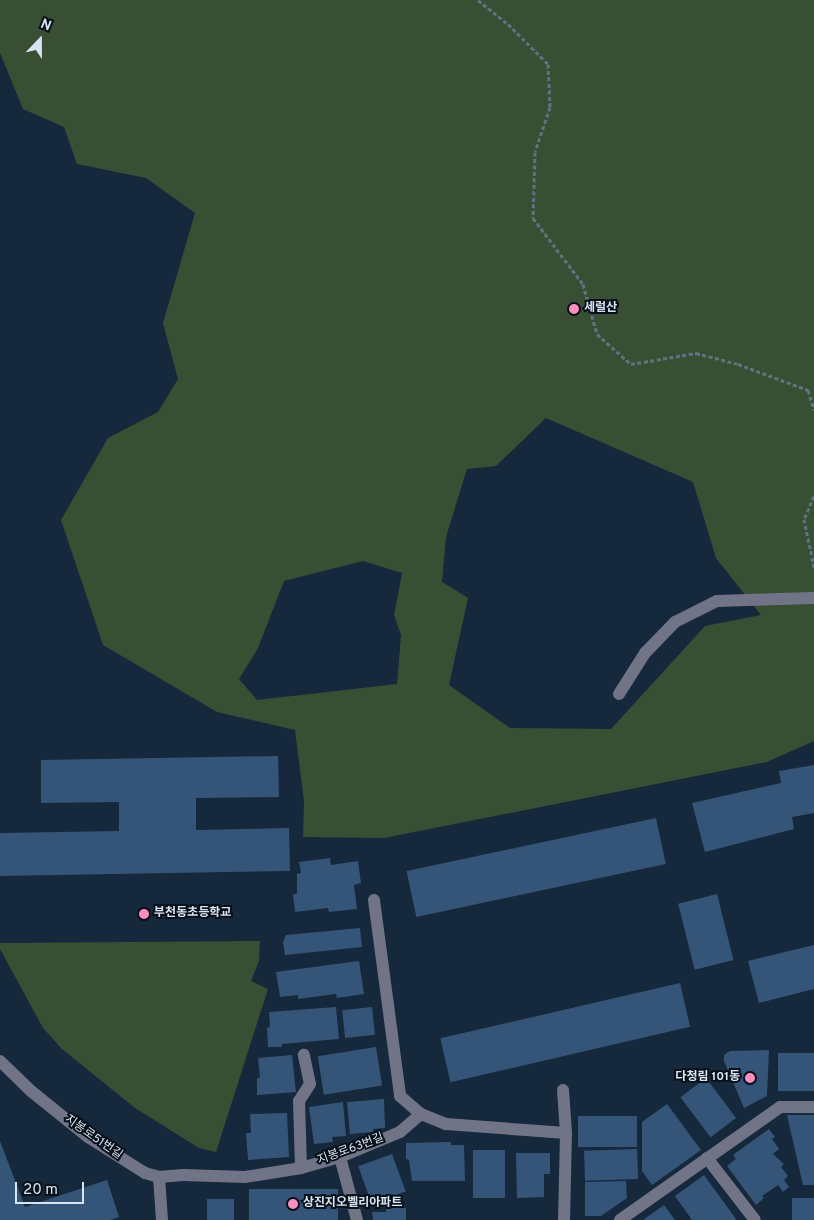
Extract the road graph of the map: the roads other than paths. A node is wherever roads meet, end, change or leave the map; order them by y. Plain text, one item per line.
1 (814, 598) edge
2 (619, 694) dead end
3 (374, 900) dead end
4 (304, 1055) dead end
5 (0, 1061) edge
6 (562, 1090) dead end
7 (814, 1107) edge
8 (420, 1114) junction
9 (566, 1133) junction
10 (340, 1157) junction
11 (707, 1158) junction
12 (301, 1168) junction
13 (159, 1177) junction
14 (751, 1219) edge
15 (162, 1220) edge
16 (358, 1220) edge
17 (564, 1220) edge
18 (620, 1220) edge

1 - 2 street
3 - 8 street
4 - 12 street, 지봉로63번길
5 - 13 street, 지봉로51번길
6 - 9 street
7 - 11 street
8 - 9 street
8 - 10 street, 지봉로63번길
9 - 17 street
10 - 12 street, 지봉로63번길
10 - 16 street
11 - 14 street
11 - 18 street
12 - 13 street
13 - 15 street

